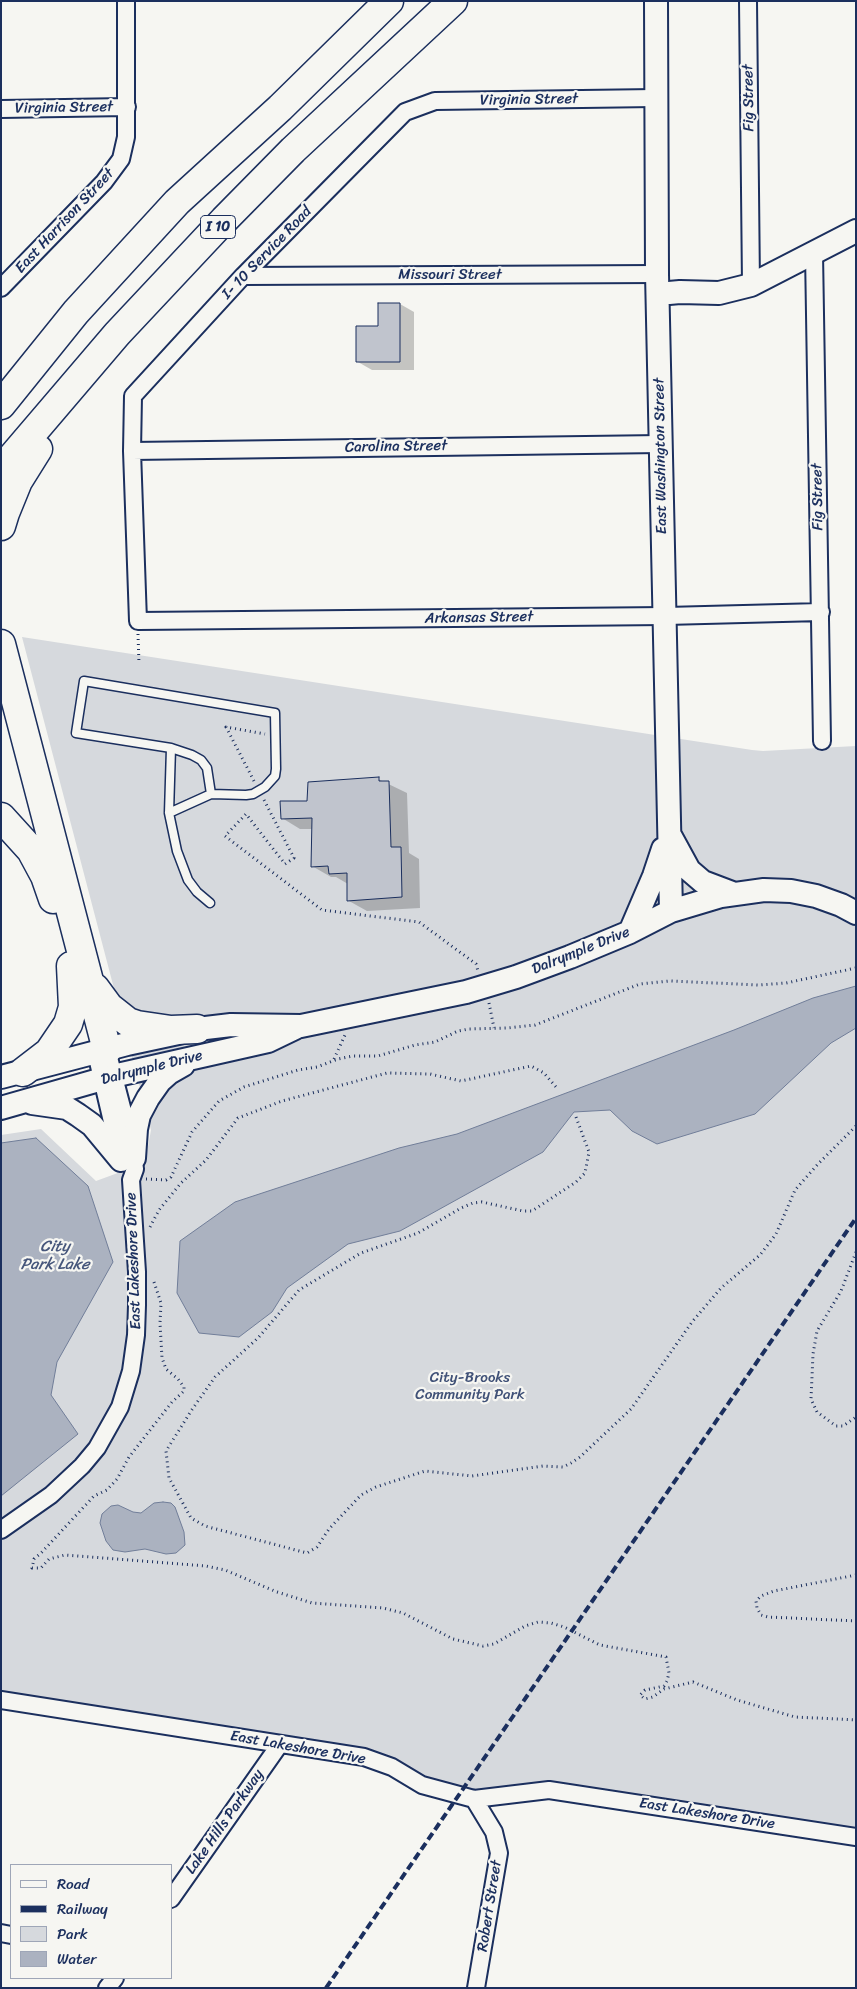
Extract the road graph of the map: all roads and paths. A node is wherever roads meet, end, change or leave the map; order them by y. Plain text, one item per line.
1 (126, 1) edge
2 (453, 1) edge
3 (656, 1) edge
4 (748, 1) edge
5 (379, 6) edge
6 (655, 98) junction
7 (127, 107) junction
8 (1, 109) edge
9 (405, 112) joint
10 (856, 231) edge
11 (814, 253) junction
12 (243, 276) junction
13 (657, 284) junction
14 (751, 285) junction
15 (1, 288) edge
16 (117, 334) junction
17 (1, 405) edge
18 (661, 444) junction
19 (132, 451) junction
20 (1, 470) edge
21 (1, 526) edge
22 (820, 612) junction
23 (666, 616) junction
24 (138, 621) junction
25 (1, 644) edge
26 (139, 664) dead end
27 (276, 735) junction
28 (822, 741) dead end
29 (171, 748) junction
30 (259, 791) junction
31 (211, 794) junction
32 (169, 813) junction
33 (1, 817) edge
34 (668, 831) junction
35 (732, 894) junction
36 (210, 903) dead end
37 (671, 911) junction
38 (856, 913) edge
39 (630, 932) junction
40 (856, 968) edge
41 (79, 970) junction
42 (480, 978) dead end
43 (488, 1001) dead end
44 (301, 1026) junction
45 (494, 1028) junction
46 (197, 1029) junction
47 (197, 1057) junction
48 (105, 1065) junction
49 (12, 1075) edge
50 (556, 1087) dead end
51 (1, 1092) edge
52 (24, 1102) junction
53 (1, 1108) edge
54 (576, 1117) dead end
55 (856, 1126) edge
56 (132, 1169) junction
57 (148, 1230) dead end
58 (856, 1252) edge
59 (152, 1279) dead end
60 (856, 1418) edge
61 (1, 1530) edge
62 (856, 1575) edge
63 (856, 1621) edge
64 (1, 1700) edge
65 (856, 1720) edge
66 (280, 1744) junction
67 (474, 1799) junction
68 (856, 1837) edge
69 (172, 1898) edge
70 (476, 1988) edge

1 - 7 street, East Harrison Street
2 - 16 highway, I 10
3 - 6 street, East Washington Street
4 - 14 street, Fig Street
5 - 17 highway
6 - 9 street, Virginia Street
6 - 13 street, East Washington Street
7 - 8 street, Virginia Street
7 - 15 street, East Harrison Street
9 - 12 street, I- 10 Service Road
10 - 11 street
11 - 14 street
11 - 22 street, Fig Street
12 - 13 street, Missouri Street
12 - 19 street, I- 10 Service Road
13 - 14 street
13 - 18 street, East Washington Street
16 - 20 highway, I 10
16 - 21 highway
18 - 19 street, Carolina Street
18 - 23 street, East Washington Street
19 - 24 street
22 - 23 street, Arkansas Street
22 - 28 street, Fig Street
23 - 24 street, Arkansas Street
23 - 34 street, East Washington Street
24 - 26 path
25 - 41 highway
27 - 29 lane
27 - 30 lane
27 - 30 path
29 - 31 lane
29 - 32 lane
30 - 31 lane
30 - 42 path
31 - 32 lane
32 - 36 lane
33 - 41 highway
34 - 35 street
34 - 37 street, East Washington Street
34 - 39 street
35 - 37 street, Dalrymple Drive
35 - 38 street, Dalrymple Drive
37 - 39 street, Dalrymple Drive
39 - 44 street, Dalrymple Drive
40 - 45 path
41 - 46 highway
41 - 48 highway
41 - 49 highway
43 - 45 path
44 - 46 street, Dalrymple Drive
44 - 47 street, Dalrymple Drive
45 - 56 path
46 - 48 street, Dalrymple Drive
47 - 48 street, Dalrymple Drive
47 - 56 street
48 - 49 street, Dalrymple Drive
48 - 51 street
48 - 52 street, Dalrymple Drive
48 - 56 street, East Lakeshore Drive
50 - 57 path
52 - 53 street, Dalrymple Drive
52 - 56 street
54 - 55 path
56 - 61 street, East Lakeshore Drive
58 - 60 path
59 - 65 path
62 - 63 path
64 - 66 street, East Lakeshore Drive
66 - 67 street, East Lakeshore Drive
66 - 69 street, Lake Hills Parkway
67 - 68 street, East Lakeshore Drive
67 - 70 street, Robert Street

